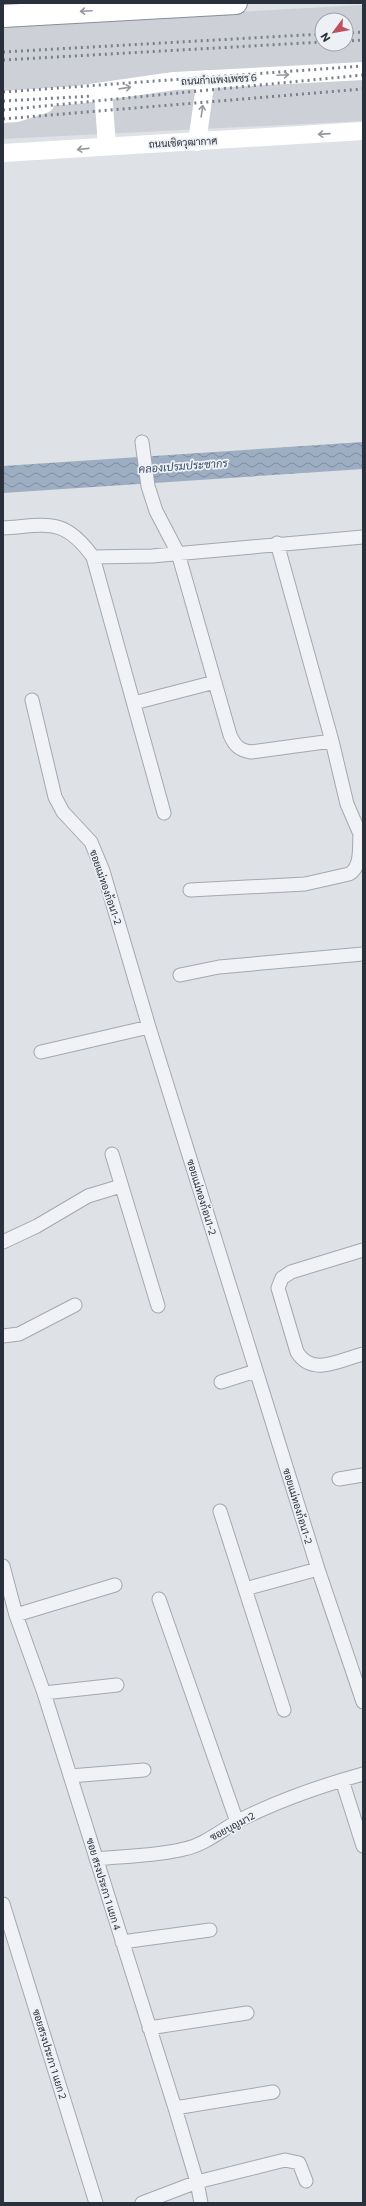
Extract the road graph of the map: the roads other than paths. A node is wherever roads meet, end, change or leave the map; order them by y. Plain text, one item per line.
1 (236, 3) edge
2 (3, 16) edge
3 (363, 71) edge
4 (206, 79) junction
5 (104, 91) junction
6 (76, 95) junction
7 (3, 100) edge
8 (3, 114) edge
9 (363, 131) edge
10 (197, 142) junction
11 (107, 146) junction
12 (3, 153) edge
13 (143, 448) dead end
14 (3, 528) edge
15 (363, 537) edge
16 (277, 543) junction
17 (178, 553) junction
18 (93, 557) junction
19 (215, 682) junction
20 (32, 700) dead end
21 (134, 704) junction
22 (332, 741) junction
23 (164, 813) dead end
24 (362, 834) edge
25 (190, 890) dead end
26 (363, 954) edge
27 (180, 975) dead end
28 (149, 1027) junction
29 (41, 1052) dead end
30 (112, 1154) dead end
31 (121, 1186) junction
32 (3, 1242) edge
33 (363, 1250) edge
34 (75, 1305) dead end
35 (158, 1306) dead end
36 (3, 1336) edge
37 (363, 1354) edge
38 (256, 1371) junction
39 (221, 1382) dead end
40 (363, 1475) edge
41 (339, 1479) dead end
42 (220, 1511) dead end
43 (3, 1566) edge
44 (318, 1569) junction
45 (115, 1585) dead end
46 (245, 1589) junction
47 (159, 1599) dead end
48 (16, 1615) junction
49 (117, 1685) dead end
50 (44, 1693) junction
51 (363, 1702) edge
52 (284, 1710) dead end
53 (144, 1770) dead end
54 (363, 1774) edge
55 (70, 1776) junction
56 (342, 1780) junction
57 (237, 1822) junction
58 (363, 1846) edge
59 (96, 1859) junction
60 (3, 1904) edge
61 (210, 1930) dead end
62 (122, 1942) junction
63 (247, 2013) dead end
64 (149, 2028) junction
65 (273, 2092) dead end
66 (175, 2108) junction
67 (306, 2181) dead end
68 (197, 2182) junction
69 (96, 2203) edge
70 (142, 2203) edge
71 (201, 2203) edge

1 -> 2 highway
4 -> 3 main road, ถนนกำแพงเพชร 6
5 -> 4 main road, ถนนกำแพงเพชร 6
10 -> 4 main road
5 - 6 main road, ถนนกำแพงเพชร 6
5 - 11 main road
6 - 7 main road, ถนนกำแพงเพชร 6
6 - 8 main road, ถนนกำแพงเพชร 6
9 -> 10 main road, ถนนเชิดวุฒากาศ
10 - 11 main road, ถนนเชิดวุฒากาศ
11 -> 12 main road, ถนนเชิดวุฒากาศ
13 - 17 street
14 - 18 street
15 - 16 street
16 - 17 street
16 - 22 street
17 - 18 street
17 - 19 street
18 - 21 street
19 - 21 street
19 - 22 street
20 - 28 street, ซอยแม่ทองก้อน1-2
21 - 23 street
22 - 24 street
24 - 25 street
26 - 27 street
28 - 29 street
28 - 38 street, ซอยแม่ทองก้อน1-2
30 - 31 street
31 - 32 street
31 - 35 street
33 - 37 street
34 - 36 street
38 - 39 street
38 - 44 street, ซอยแม่ทองก้อน1-2
40 - 41 street
42 - 46 street
43 - 48 street, ซอย สรงประภา 1 แยก 4
44 - 46 street
44 - 51 street, ซอยแม่ทองก้อน1-2
45 - 48 street
46 - 52 street
47 - 57 street
48 - 50 street, ซอย สรงประภา 1 แยก 4
49 - 50 street
50 - 55 street, ซอย สรงประภา 1 แยก 4
53 - 55 street
54 - 56 street, ซอยบุญมา2
55 - 59 street, ซอย สรงประภา 1 แยก 4
56 - 57 street, ซอยบุญมา2
56 - 58 street
57 - 59 street, ซอยบุญมา2
59 - 62 street, ซอย สรงประภา 1 แยก 4
60 - 69 street, ซอยสรงประภา 1 แยก 2
61 - 62 street
62 - 64 street, ซอย สรงประภา 1 แยก 4
63 - 64 street
64 - 66 street, ซอย สรงประภา 1 แยก 4
65 - 66 street
66 - 68 street, ซอย สรงประภา 1 แยก 4
67 - 68 street
68 - 70 street
68 - 71 street, ซอย สรงประภา 1 แยก 4

